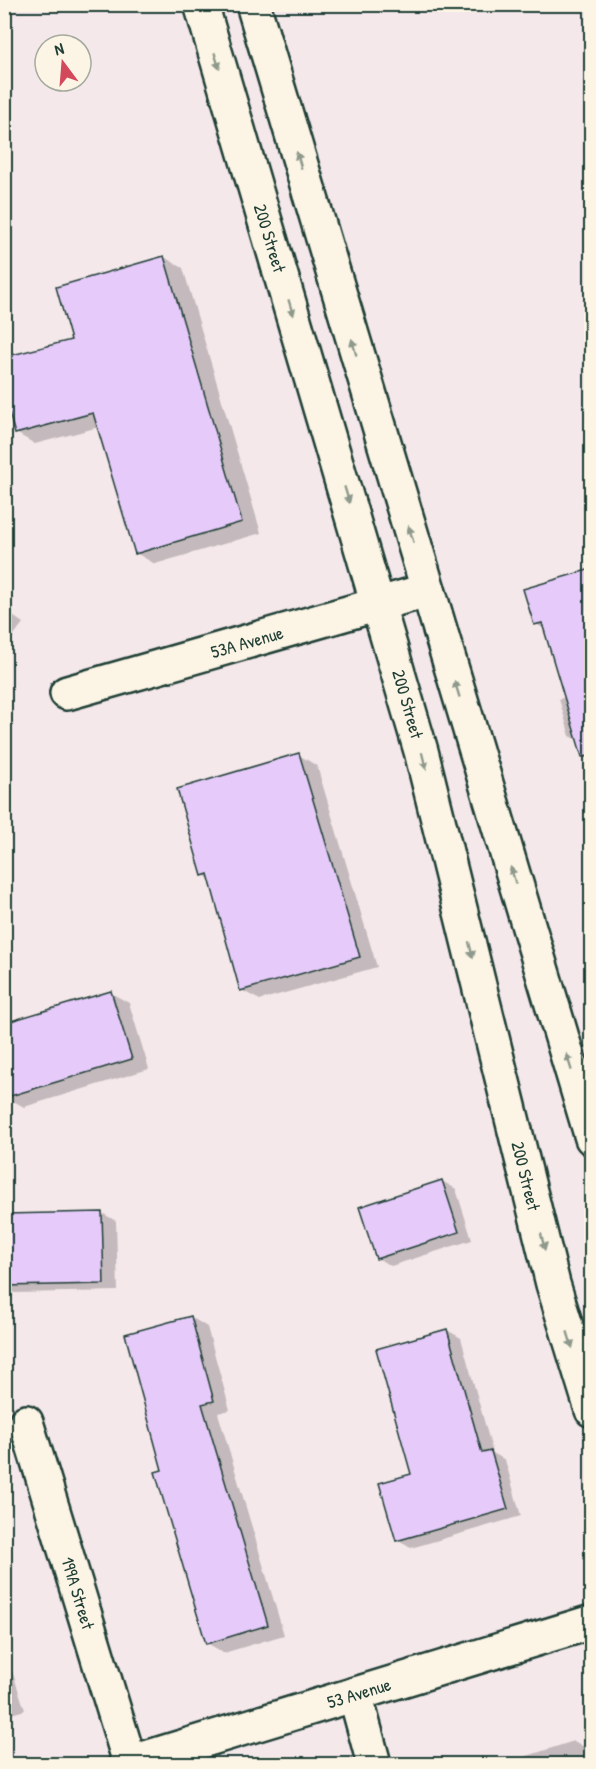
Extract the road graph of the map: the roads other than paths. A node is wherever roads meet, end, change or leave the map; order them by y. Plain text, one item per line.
1 (201, 4) edge
2 (254, 4) edge
3 (428, 590) junction
4 (379, 604) junction
5 (67, 693) dead end
6 (591, 1138) edge
7 (591, 1410) edge
8 (26, 1422) dead end
9 (591, 1622) edge
10 (355, 1694) junction
11 (128, 1764) edge
12 (374, 1764) edge

1 -> 4 main road, 200 Street
3 -> 2 main road
3 - 4 main road, 53A Avenue
6 -> 3 main road
4 - 5 main road, 53A Avenue
4 -> 7 main road, 200 Street
8 - 11 main road, 199A Street
9 - 10 main road, 53 Avenue
10 - 11 main road, 53 Avenue
10 - 12 main road

